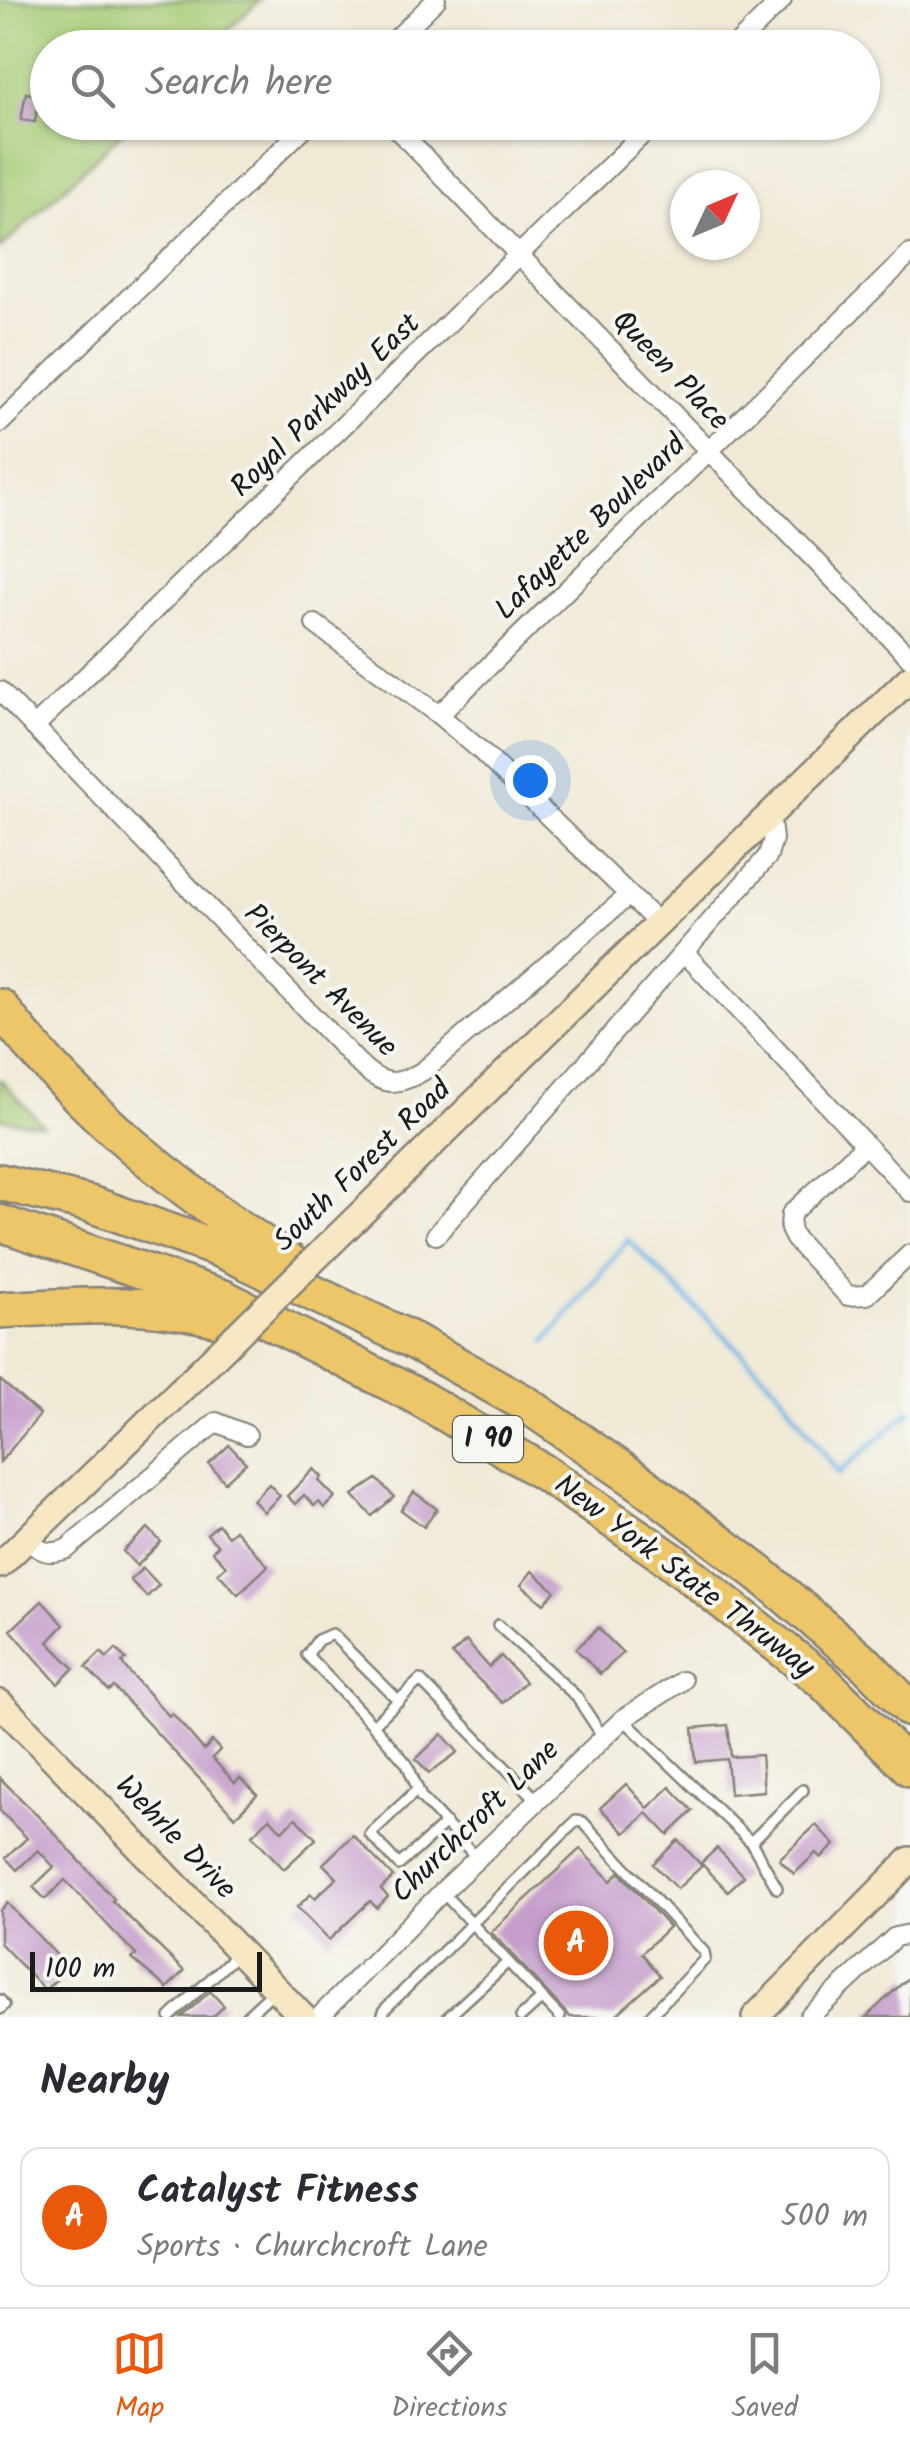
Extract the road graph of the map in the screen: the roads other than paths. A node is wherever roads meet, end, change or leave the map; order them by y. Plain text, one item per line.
1 (436, 0) edge
2 (782, 0) edge
3 (405, 30) edge
4 (751, 30) edge
5 (291, 140) edge
6 (407, 140) edge
7 (638, 140) edge
8 (910, 254) edge
9 (520, 256) junction
10 (0, 423) edge
11 (709, 451) junction
12 (315, 624) dead end
13 (910, 658) edge
14 (910, 678) edge
15 (0, 691) edge
16 (439, 716) junction
17 (34, 727) junction
18 (770, 814) junction
19 (629, 895) junction
20 (658, 923) junction
21 (684, 952) junction
22 (0, 1007) edge
23 (866, 1146) junction
24 (0, 1182) edge
25 (910, 1192) edge
26 (0, 1223) edge
27 (436, 1235) dead end
28 (910, 1254) edge
29 (0, 1310) edge
30 (412, 1340) junction
31 (327, 1352) junction
32 (247, 1435) dead end
33 (26, 1540) junction
34 (0, 1565) edge
35 (498, 1625) dead end
36 (682, 1680) dead end
37 (399, 1701) junction
38 (0, 1703) edge
39 (910, 1709) edge
40 (622, 1719) junction
41 (373, 1725) junction
42 (603, 1738) junction
43 (910, 1768) edge
44 (418, 1789) junction
45 (803, 1790) dead end
46 (537, 1800) junction
47 (446, 1824) junction
48 (750, 1842) junction
49 (477, 1858) junction
50 (903, 1867) edge
51 (777, 1888) dead end
52 (442, 1892) junction
53 (472, 1924) junction
54 (910, 1934) edge
55 (239, 1952) junction
56 (508, 1962) junction
57 (276, 1990) junction
58 (542, 1998) junction
59 (0, 2000) edge
60 (0, 2009) edge
61 (170, 2017) edge
62 (246, 2017) edge
63 (303, 2017) edge
64 (319, 2017) edge
65 (382, 2017) edge
66 (448, 2017) edge
67 (521, 2017) edge
68 (560, 2017) edge
69 (649, 2017) edge
70 (754, 2017) edge
71 (808, 2017) edge

1 - 3 street
2 - 4 street
5 - 10 street
6 - 9 street, Queen Place
7 - 9 street, Royal Parkway East
8 - 11 street, Lafayette Boulevard
9 - 11 street, Queen Place
9 - 17 street, Royal Parkway East
11 - 13 street, Queen Place
11 - 16 street, Lafayette Boulevard
12 - 16 street
14 - 18 street, South Forest Road
15 - 17 street, Pierpont Avenue
16 - 19 street
17 - 19 street, Pierpont Avenue
18 - 20 street, South Forest Road
18 - 21 street
19 - 20 street
20 - 33 street, South Forest Road, bridge
21 - 23 street
21 - 27 street
22 - 30 highway
23 - 25 street
23 - 28 street
24 - 30 highway, New York State Thruway / I 90
26 - 31 highway, New York State Thruway / I 90
29 - 31 highway
30 - 39 highway, New York State Thruway / I 90
31 - 43 highway, New York State Thruway / I 90
32 - 33 street
33 - 34 street, South Forest Road
35 - 42 lane
36 - 40 street, Churchcroft Lane
37 - 41 lane
37 - 41 lane
37 - 46 lane
38 - 55 street, Wehrle Drive
40 - 42 street, Churchcroft Lane
40 - 48 lane
41 - 44 lane
42 - 46 street, Churchcroft Lane
44 - 47 lane
44 - 47 lane
45 - 48 lane
46 - 49 street, Churchcroft Lane
47 - 49 lane
48 - 51 lane
49 - 52 street, Churchcroft Lane
50 - 70 street
52 - 53 lane
52 - 64 street, Churchcroft Lane
53 - 56 lane
53 - 65 lane
53 - 69 lane
54 - 71 street
55 - 57 street, Wehrle Drive
55 - 61 lane
56 - 58 lane
56 - 66 lane
57 - 62 lane
57 - 63 street, Wehrle Drive
58 - 67 lane
58 - 68 lane
59 - 60 lane

